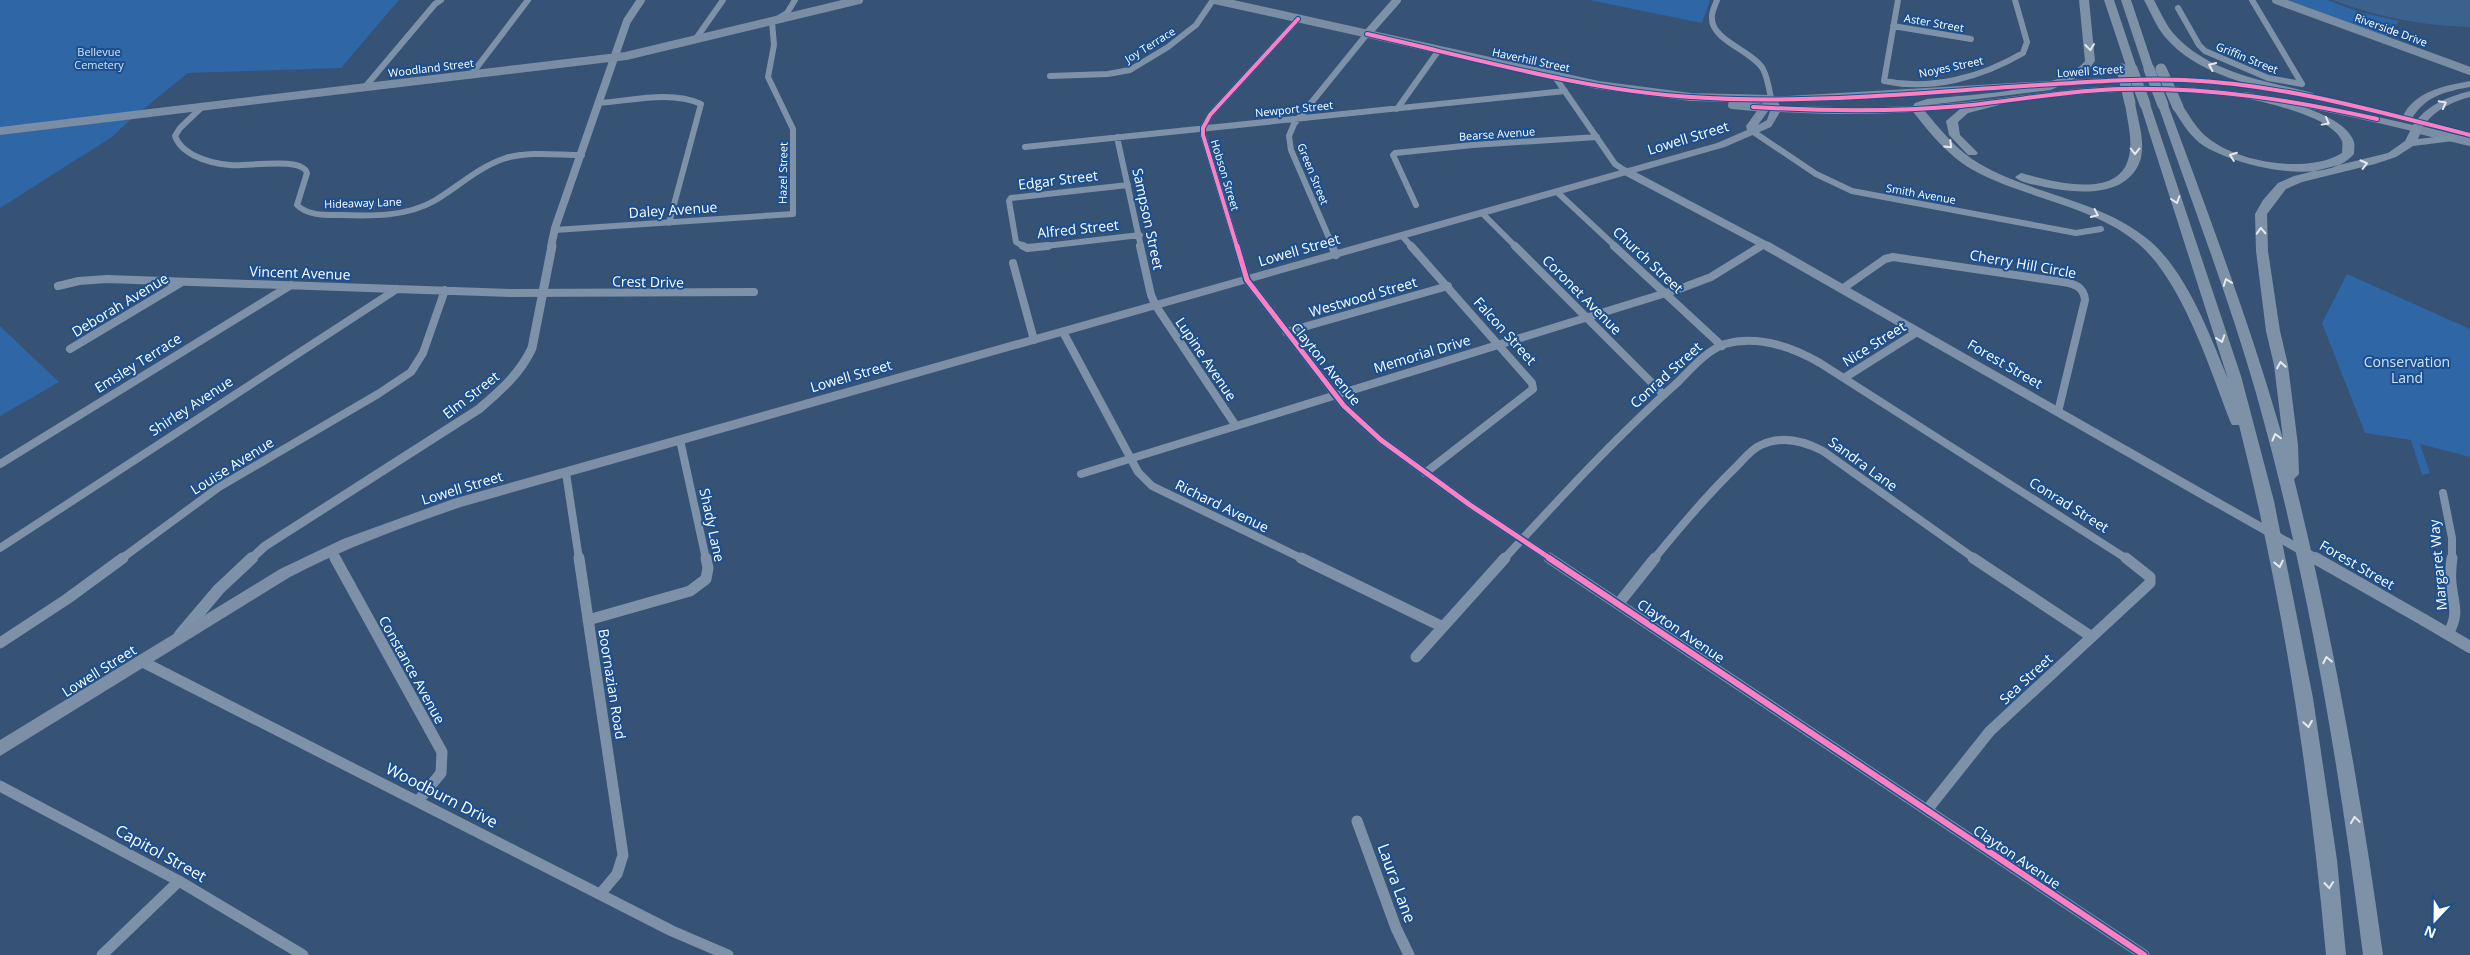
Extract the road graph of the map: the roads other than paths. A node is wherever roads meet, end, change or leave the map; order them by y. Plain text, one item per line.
1 (441, 0) edge
2 (528, 0) edge
3 (641, 0) edge
4 (724, 0) edge
5 (795, 0) edge
6 (859, 0) edge
7 (1214, 0) edge
8 (1397, 0) edge
9 (1717, 0) edge
10 (1898, 0) edge
11 (2015, 0) edge
12 (2084, 0) edge
13 (2109, 0) edge
14 (2126, 0) edge
15 (2149, 0) edge
16 (2252, 0) edge
17 (2276, 0) edge
18 (2178, 8) dead end
19 (1298, 18) junction
20 (772, 22) junction
21 (1893, 26) junction
22 (1367, 34) junction
23 (1971, 39) dead end
24 (695, 40) junction
25 (2140, 42) junction
26 (1439, 50) junction
27 (616, 57) junction
28 (2127, 69) junction
29 (2470, 72) edge
30 (471, 74) junction
31 (1050, 76) dead end
32 (1555, 76) junction
33 (2054, 84) junction
34 (2470, 84) edge
35 (365, 87) junction
36 (1565, 91) junction
37 (2470, 94) edge
38 (2246, 95) junction
39 (2309, 95) junction
40 (2007, 101) junction
41 (599, 103) junction
42 (1771, 105) junction
43 (203, 106) junction
44 (1397, 108) junction
45 (1917, 109) junction
46 (2407, 118) junction
47 (1297, 119) junction
48 (2419, 125) junction
49 (1203, 128) junction
50 (0, 131) edge
51 (1752, 131) junction
52 (2470, 136) edge
53 (1117, 137) junction
54 (1597, 137) junction
55 (2453, 138) junction
56 (2470, 142) edge
57 (2410, 143) junction
58 (1025, 147) dead end
59 (582, 155) junction
60 (1627, 172) junction
61 (1128, 184) junction
62 (1557, 192) junction
63 (1416, 205) dead end
64 (1482, 213) junction
65 (792, 214) joint
66 (669, 223) junction
67 (555, 230) junction
68 (2101, 230) dead end
69 (1140, 235) junction
70 (1402, 236) junction
71 (1764, 244) junction
72 (1019, 245) joint
73 (1336, 255) junction
74 (1013, 263) dead end
75 (1247, 280) junction
76 (182, 282) junction
77 (291, 285) junction
78 (58, 286) dead end
79 (1448, 286) junction
80 (398, 288) junction
81 (1842, 289) junction
82 (446, 290) junction
83 (754, 292) dead end
84 (542, 293) junction
85 (1665, 293) junction
86 (1156, 306) junction
87 (1586, 317) junction
88 (1063, 332) junction
89 (1286, 332) junction
90 (1917, 332) junction
91 (1034, 340) junction
92 (1499, 344) junction
93 (1722, 346) junction
94 (70, 349) dead end
95 (1844, 378) junction
96 (1335, 395) junction
97 (1664, 395) junction
98 (2058, 412) junction
99 (1236, 426) junction
100 (680, 440) junction
101 (1131, 458) junction
102 (0, 464) edge
103 (566, 473) junction
104 (1425, 473) junction
105 (1081, 474) dead end
106 (2260, 475) junction
107 (2443, 493) dead end
108 (2292, 501) junction
109 (1522, 540) junction
110 (0, 548) edge
111 (331, 550) junction
112 (2150, 577) joint
113 (1619, 603) junction
114 (588, 620) junction
115 (1443, 627) junction
116 (2448, 634) junction
117 (2092, 637) junction
118 (176, 640) junction
119 (0, 643) edge
120 (2470, 647) edge
121 (1416, 657) dead end
122 (142, 662) junction
123 (0, 749) edge
124 (0, 786) edge
125 (418, 801) junction
126 (1927, 810) junction
127 (1357, 821) dead end
128 (179, 881) junction
129 (601, 893) junction
130 (102, 955) edge
131 (303, 955) edge
132 (728, 955) edge
133 (1408, 955) edge
134 (2144, 955) edge
135 (2336, 955) edge
136 (2373, 955) edge

1 - 35 street
2 - 30 street
3 - 27 street, Elm Street
4 - 24 street
5 - 20 street
6 - 20 main road, Woodland Street
7 - 19 main road, Haverhill Street
7 - 31 street, Joy Terrace
8 - 22 street
9 - 42 street
10 - 21 street
11 - 21 street, Noyes Street
12 -> 33 highway
13 - 28 highway
14 - 25 highway
39 -> 15 highway
16 - 18 street, Griffin Street
17 - 29 main road, Riverside Drive
19 - 22 main road, Haverhill Street
19 - 49 street, Hobson Street
20 - 24 main road, Woodland Street
20 - 65 street, Hazel Street
21 - 23 street, Aster Street
22 - 26 main road, Haverhill Street
22 - 47 street, Green Street
24 - 27 main road, Woodland Street
38 -> 25 highway, bridge
108 -> 25 highway, bridge
26 - 32 main road, Haverhill Street
26 - 44 street
27 - 30 main road, Woodland Street
27 - 41 street, Elm Street
28 -> 40 highway, bridge
28 -> 106 highway, bridge
30 - 35 main road, Woodland Street
32 - 36 street, Forest Street
32 - 42 main road, Haverhill Street
33 - 39 main road, Lowell Street
33 - 42 main road, Lowell Street
33 - 45 highway
34 - 46 main road
35 - 43 main road, Woodland Street
36 - 44 street, Newport Street
36 - 54 street, Forest Street
48 -> 37 main road
38 - 40 main road, Lowell Street
38 - 48 main road, Lowell Street
39 - 46 main road, Lowell Street
40 - 45 main road, Lowell Street
41 - 59 street, Elm Street
41 - 66 street
42 - 45 main road, Lowell Street
42 - 51 main road, Lowell Street
43 - 50 main road, Woodland Street
43 - 59 street, Hideaway Lane
44 - 47 street, Newport Street
45 -> 106 highway
46 - 48 main road
47 - 49 street, Newport Street
47 - 73 street, Green Street
48 - 52 main road
48 - 55 main road
48 - 57 highway
49 - 53 street, Newport Street
49 - 75 street, Hobson Street
51 - 60 main road, Lowell Street
51 - 68 street, Smith Avenue
53 - 58 street, Newport Street
53 - 61 street, Sampson Street
54 - 60 street, Forest Street
54 - 63 street, Bearse Avenue
55 - 56 main road
55 - 57 highway
108 -> 57 highway
59 - 67 street, Elm Street
60 - 62 main road, Lowell Street
60 - 71 street, Forest Street
61 - 69 street, Sampson Street
61 - 72 street, Edgar Street
62 - 64 main road, Lowell Street
62 - 85 street, Church Street
64 - 70 main road, Lowell Street
64 - 87 street, Coronet Avenue
65 - 66 street, Daley Avenue
66 - 67 street, Daley Avenue
67 - 84 street, Elm Street
69 - 72 street, Alfred Street
69 - 86 street, Sampson Street
70 - 73 main road, Lowell Street
70 - 79 street, Falcon Street
71 - 81 street, Forest Street
71 - 85 street, Memorial Drive
73 - 75 main road, Lowell Street
74 - 91 street
75 - 86 main road, Lowell Street
75 - 89 street, Clayton Avenue
76 - 77 street, Vincent Avenue
76 - 78 street, Vincent Avenue
76 - 94 street, Deborah Avenue
77 - 80 street, Vincent Avenue
77 - 102 street, Emsley Terrace
79 - 89 street, Westwood Street
79 - 92 street, Falcon Street
80 - 82 street, Vincent Avenue
80 - 110 street, Shirley Avenue
81 - 90 street, Forest Street
81 - 98 street, Cherry Hill Circle
82 - 84 street, Vincent Avenue
82 - 119 street, Louise Avenue
83 - 84 street, Crest Drive
84 - 118 street, Elm Street
85 - 87 street, Memorial Drive
85 - 93 street, Church Street
86 - 88 main road, Lowell Street
86 - 99 street, Lupine Avenue
87 - 92 street, Memorial Drive
87 - 97 street, Coronet Avenue
88 - 91 main road, Lowell Street
88 - 101 street, Richard Avenue
89 - 96 street, Clayton Avenue
90 - 95 street, Nice Street
90 - 98 street, Forest Street
91 - 100 main road, Lowell Street
92 - 96 street, Memorial Drive
92 - 104 street, Falcon Street
93 - 95 street, Conrad Street
93 - 97 street, Conrad Street
95 - 112 street, Conrad Street
96 - 99 street, Memorial Drive
96 - 104 street, Clayton Avenue
97 - 109 street, Conrad Street
98 - 116 street, Forest Street, bridge
99 - 101 street, Memorial Drive
100 - 103 main road, Lowell Street
100 - 114 street, Shady Lane
101 - 105 street, Memorial Drive
101 - 115 street, Richard Avenue
103 - 111 main road, Lowell Street
103 - 114 street, Boornazian Road
104 - 109 street, Clayton Avenue
106 -> 135 highway
107 - 116 street, Margaret Way
136 -> 108 highway
109 - 113 street, Clayton Avenue
109 - 115 street, Conrad Street
111 - 118 main road, Lowell Street
111 - 125 street, Constance Avenue
112 - 117 street, Sea Street
113 - 117 street, Sandra Lane
113 - 126 street, Clayton Avenue
114 - 129 street, Boornazian Road
115 - 121 street, Conrad Street
116 - 120 street, Forest Street
117 - 126 street, Sea Street
118 - 122 main road, Lowell Street
122 - 123 main road, Lowell Street
122 - 125 street, Woodburn Drive
124 - 128 street, Capitol Street
125 - 129 street, Woodburn Drive
126 - 134 street, Clayton Avenue
127 - 133 street, Laura Lane
128 - 130 street
128 - 131 street, Capitol Street
129 - 132 street, Woodburn Drive

